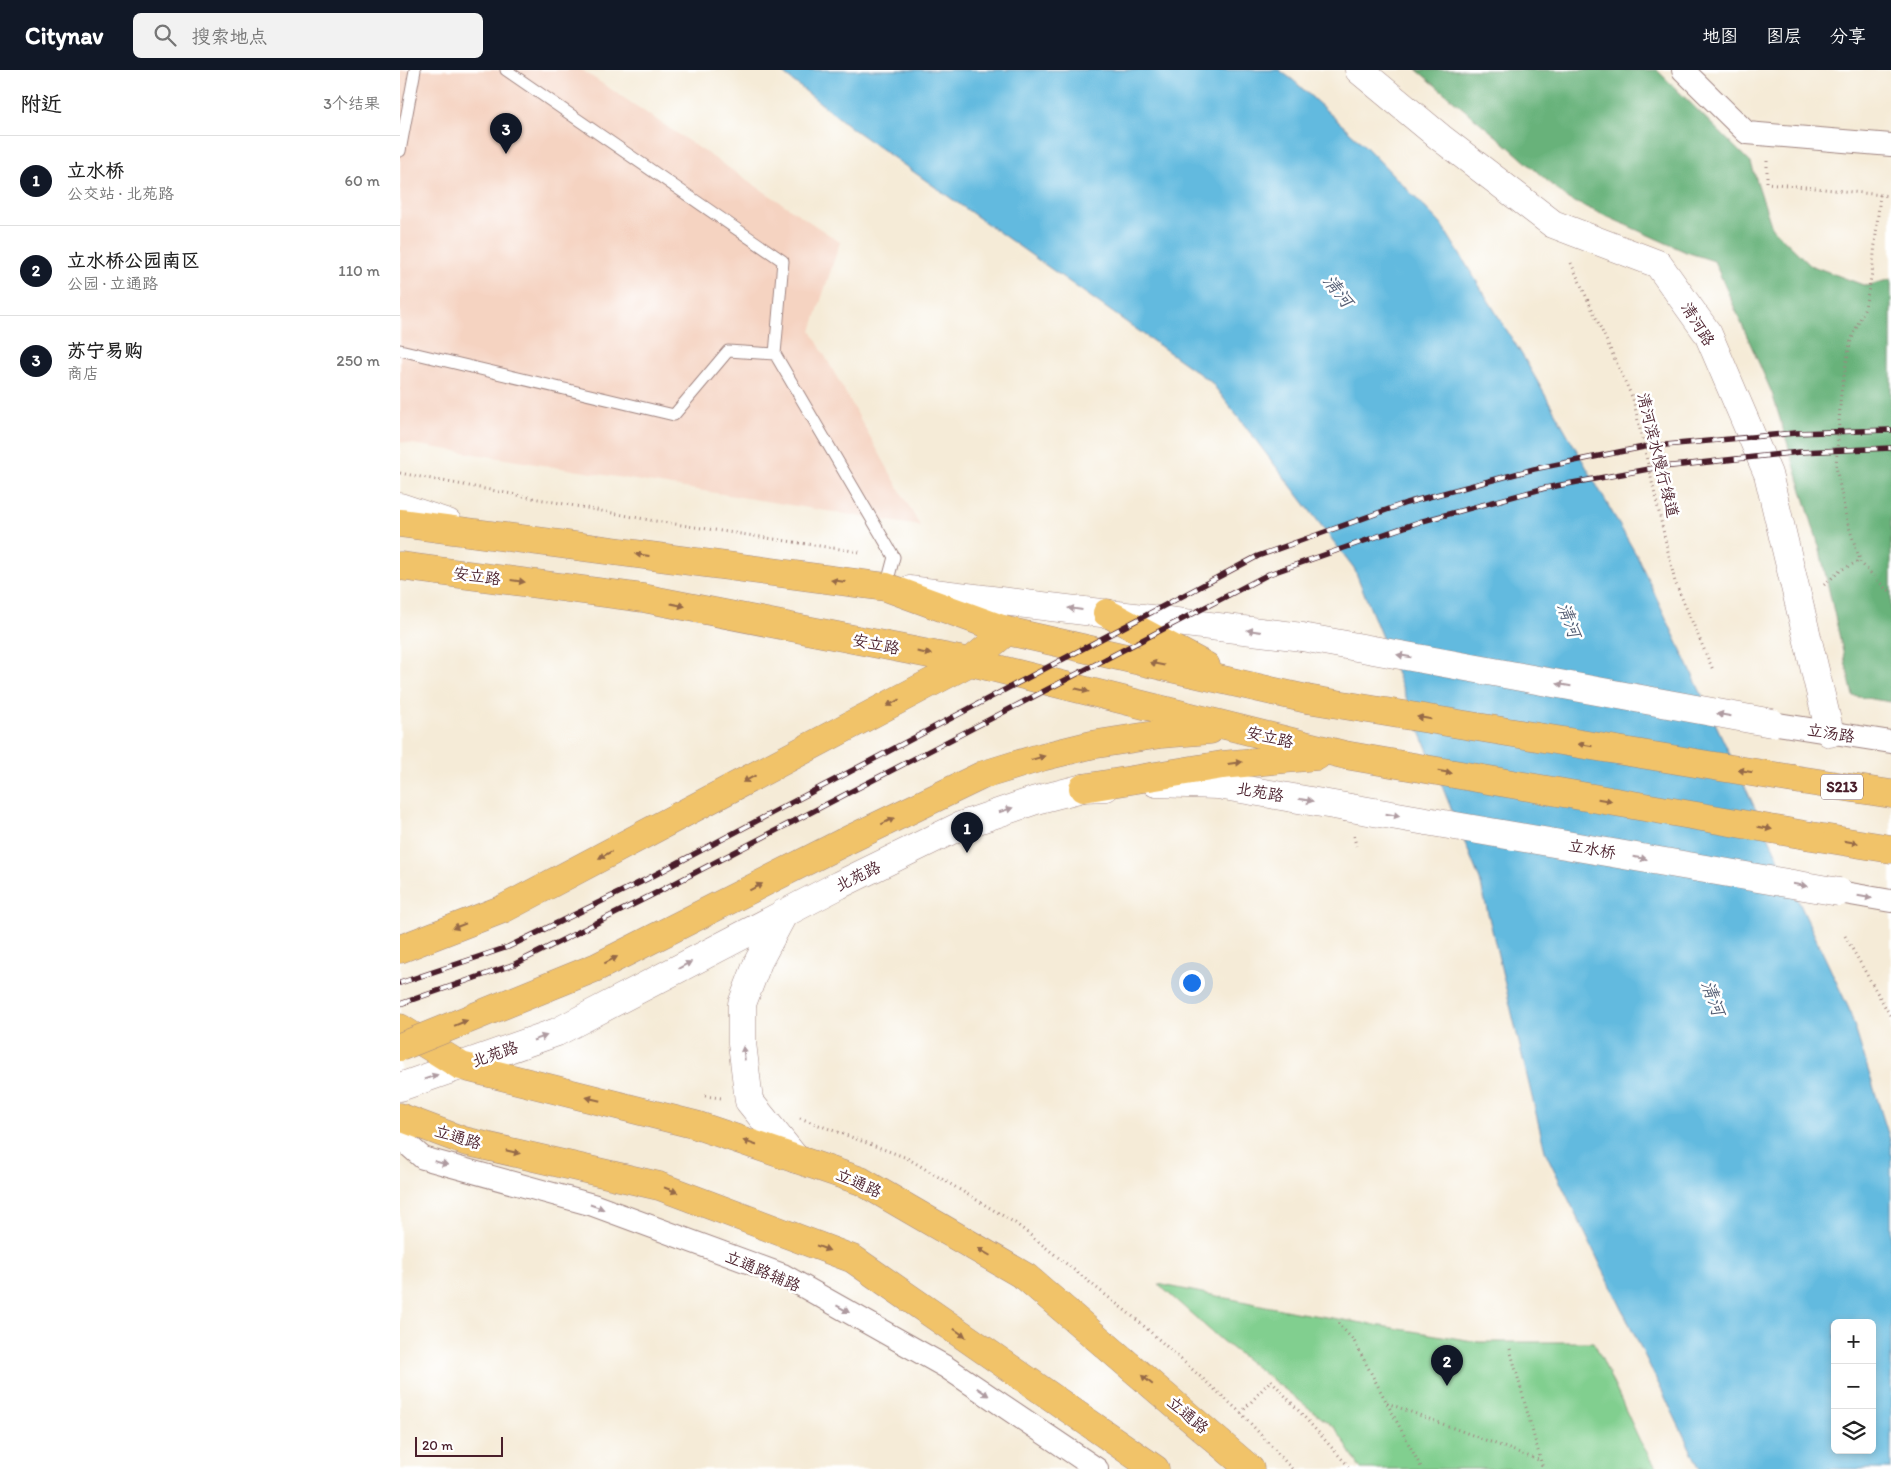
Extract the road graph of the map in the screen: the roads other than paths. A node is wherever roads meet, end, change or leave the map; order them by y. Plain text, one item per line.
1 (415, 70) edge
2 (506, 70) edge
3 (1359, 70) edge
4 (1684, 70) edge
5 (1891, 145) edge
6 (400, 151) edge
7 (400, 350) edge
8 (775, 354) junction
9 (400, 507) edge
10 (400, 523) edge
11 (480, 534) junction
12 (400, 566) edge
13 (886, 587) junction
14 (1107, 613) junction
15 (1007, 630) junction
16 (970, 662) junction
17 (1236, 682) junction
18 (1772, 723) joint
19 (1234, 728) junction
20 (1830, 733) junction
21 (1891, 742) edge
22 (1345, 755) junction
23 (1083, 788) junction
24 (1891, 794) edge
25 (1345, 807) joint
26 (1891, 849) edge
27 (1838, 892) joint
28 (1891, 901) edge
29 (784, 913) junction
30 (400, 949) edge
31 (400, 1028) edge
32 (400, 1048) edge
33 (462, 1066) junction
34 (400, 1087) edge
35 (400, 1117) edge
36 (400, 1138) edge
37 (796, 1159) junction
38 (1226, 1447) junction
39 (1097, 1469) edge
40 (1154, 1469) edge
41 (1250, 1469) edge
42 (1261, 1469) edge

1 - 6 lane
2 - 8 lane
3 - 20 street, 清河路
4 - 5 street
7 - 8 lane
8 - 13 lane
9 - 11 street
10 - 11 main road
13 -> 11 main road
12 -> 16 main road, 安立路
14 -> 13 street
13 - 15 main road
14 - 17 main road
18 -> 14 street, bridge
15 - 16 main road
17 -> 15 main road
16 -> 19 main road, 安立路
16 -> 30 main road
24 -> 17 main road, S213, bridge
18 - 20 street, 立汤路
19 - 22 main road, 安立路
32 -> 19 main road, bridge
20 - 21 street, 立汤路
23 -> 22 main road
22 -> 26 main road, bridge
23 -> 25 street, 北苑路
29 -> 23 street, 北苑路
25 -> 27 street, 立水桥, bridge
27 -> 28 street
33 -> 29 street, 北苑路
37 -> 29 street
31 - 33 main road, 立通路
34 -> 33 street, 北苑路
37 -> 33 main road, 立通路
35 -> 40 main road, 立通路
36 -> 39 street, 立通路辅路
38 -> 37 main road, 立通路
38 - 41 main road, 立通路
38 - 42 street

